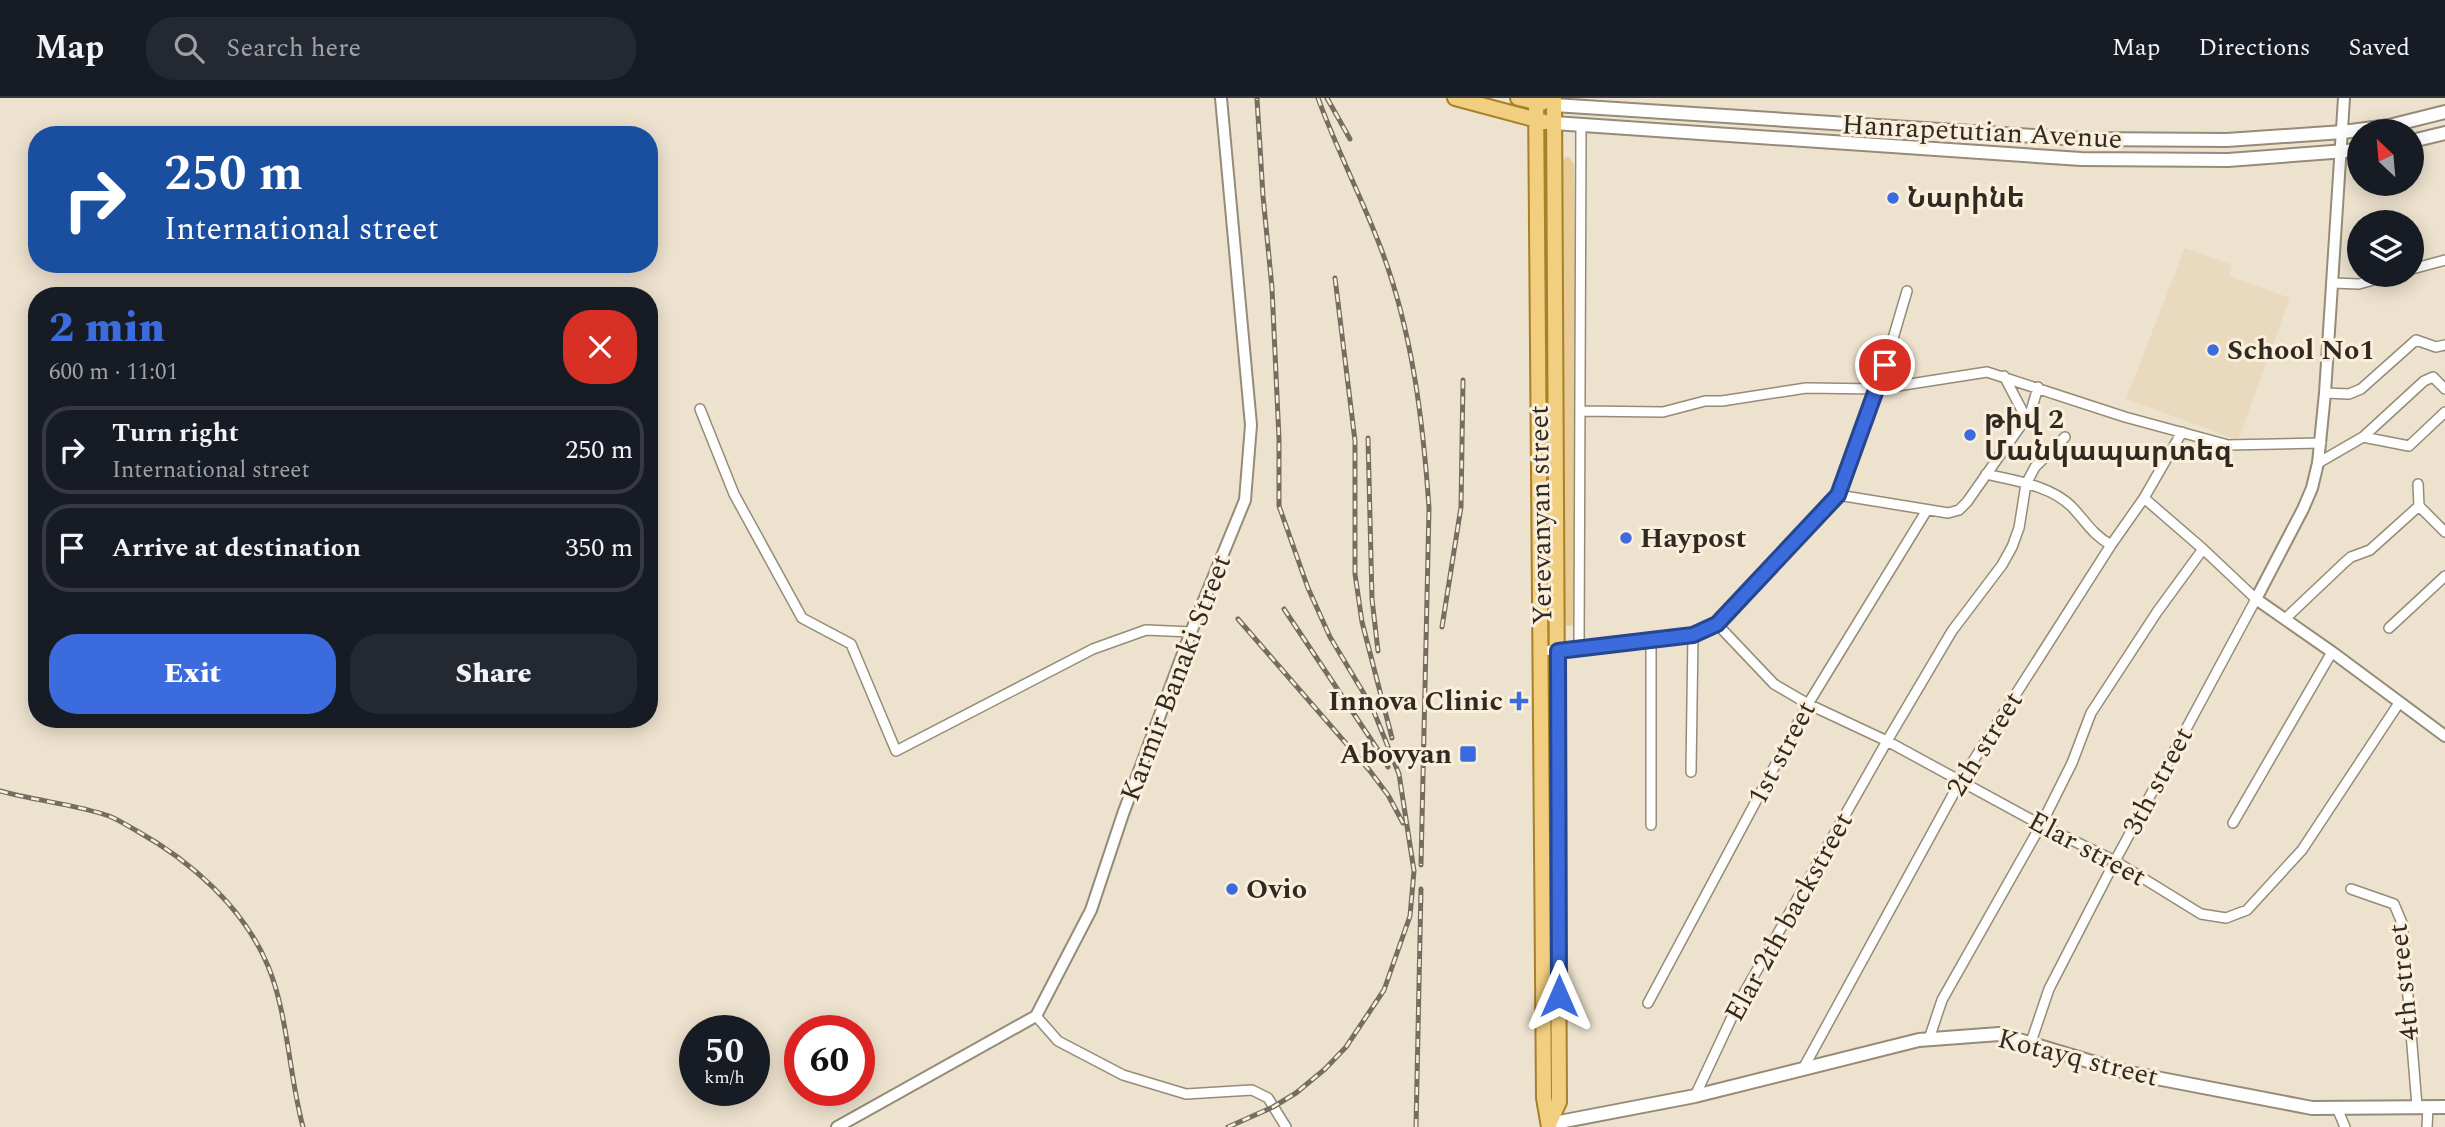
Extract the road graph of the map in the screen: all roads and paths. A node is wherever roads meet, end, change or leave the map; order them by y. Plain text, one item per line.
1 (1220, 98) edge
2 (1455, 98) edge
3 (1518, 98) edge
4 (2344, 98) edge
5 (1536, 100) edge
6 (1554, 101) edge
7 (2445, 112) edge
8 (1536, 121) junction
9 (1553, 124) junction
10 (1581, 127) junction
11 (2343, 132) junction
12 (2445, 133) edge
13 (2424, 138) edge
14 (2347, 152) edge
15 (2342, 153) junction
16 (2445, 260) edge
17 (2424, 266) edge
18 (2333, 283) junction
19 (2347, 284) edge
20 (1907, 291) dead end
21 (2445, 345) edge
22 (2004, 376) junction
23 (2038, 387) junction
24 (2445, 388) edge
25 (1878, 389) junction
26 (2325, 393) junction
27 (700, 409) dead end
28 (1581, 411) junction
29 (2445, 412) edge
30 (2026, 418) junction
31 (2182, 432) junction
32 (2065, 437) dead end
33 (2363, 437) junction
34 (2320, 443) junction
35 (2318, 463) junction
36 (1986, 474) junction
37 (2026, 484) junction
38 (2418, 484) dead end
39 (1838, 495) junction
40 (2144, 498) junction
41 (2419, 506) junction
42 (1927, 510) junction
43 (2445, 532) edge
44 (2111, 545) junction
45 (2203, 549) junction
46 (2445, 576) edge
47 (2256, 599) junction
48 (2285, 619) junction
49 (1717, 624) junction
50 (2389, 628) dead end
51 (1191, 632) junction
52 (1693, 635) junction
53 (1651, 640) junction
54 (1579, 649) junction
55 (1542, 651) junction
56 (1558, 651) junction
57 (2332, 652) junction
58 (2399, 703) junction
59 (1808, 704) junction
60 (2445, 736) edge
61 (1887, 741) junction
62 (1691, 772) dead end
63 (1961, 780) junction
64 (2233, 822) dead end
65 (1651, 825) dead end
66 (2041, 825) junction
67 (2115, 861) junction
68 (2351, 889) dead end
69 (1648, 1003) dead end
70 (1036, 1016) junction
71 (1929, 1039) junction
72 (2031, 1042) junction
73 (1804, 1067) junction
74 (1695, 1096) junction
75 (2422, 1107) junction
76 (2445, 1107) edge
77 (2337, 1108) junction
78 (1549, 1126) edge
79 (837, 1127) edge
80 (1286, 1127) edge
81 (2344, 1127) edge
82 (2427, 1127) edge

1 - 51 street, Karmir Banaki Street
2 - 8 main road, Hanrapetutian Avenue
3 - 5 main road, Hanrapetutian Avenue
4 - 11 street
5 - 6 main road, Hanrapetutian Avenue
5 - 8 main road, Yerevanyan street
6 - 9 main road, Yerevanyan street
6 - 11 main road, Hanrapetutian Avenue
7 - 11 main road, Hanrapetutian Avenue
8 - 9 main road, Hanrapetutian Avenue
8 - 55 main road, Yerevanyan street
9 - 10 main road, Hanrapetutian Avenue
9 - 56 main road, Yerevanyan street
10 - 15 main road, Hanrapetutian Avenue
10 - 28 street
11 - 15 street
12 - 13 main road
14 - 15 main road, Hanrapetutian Avenue
15 - 18 street
16 - 17 street
18 - 19 street
18 - 26 street
20 - 25 street
21 - 26 street
22 - 23 street
22 - 25 street
22 - 30 street
23 - 30 street
23 - 31 street
24 - 33 street
25 - 28 street
25 - 39 street
26 - 34 street
27 - 51 street
28 - 54 street
29 - 33 street
30 - 36 street
31 - 34 street
31 - 40 street, 2th street
32 - 37 street
33 - 35 street
34 - 35 street
35 - 47 street
36 - 37 street
36 - 42 street
37 - 44 street
37 - 61 street, Elar 2th backstreet
38 - 41 street
39 - 42 street
39 - 49 street
40 - 44 street, 2th street
40 - 45 street
41 - 43 street
41 - 48 street
42 - 59 street, 1st street
44 - 63 street, 2th street
45 - 47 street
45 - 66 street
46 - 50 street
47 - 48 street
47 - 67 street, 3th street
48 - 57 street
49 - 52 street
49 - 59 street, Elar street
51 - 70 street, Karmir Banaki Street
52 - 53 street
52 - 62 street
53 - 54 street
53 - 65 street
54 - 56 street
55 - 56 street
55 - 78 main road, Yerevanyan street
56 - 78 main road, Yerevanyan street
57 - 58 street
57 - 64 street
58 - 60 street
58 - 67 street, Elar street
59 - 61 street, Elar street
59 - 69 street, 1st street
61 - 63 street, Elar street
61 - 74 street, Elar 2th backstreet
63 - 66 street, Elar street
63 - 73 street, 2th street
66 - 67 street, Elar street
66 - 71 street
67 - 72 street, 3th street
68 - 75 street, 4th street
70 - 79 street
70 - 80 street
71 - 72 main road, Kotayq street
71 - 73 main road, Kotayq street
72 - 77 main road, Kotayq street
73 - 74 main road, Kotayq street
74 - 78 main road, Kotayq street
75 - 76 main road, Kotayq street
75 - 77 main road, Kotayq street
75 - 82 street, 4th street
77 - 81 street

